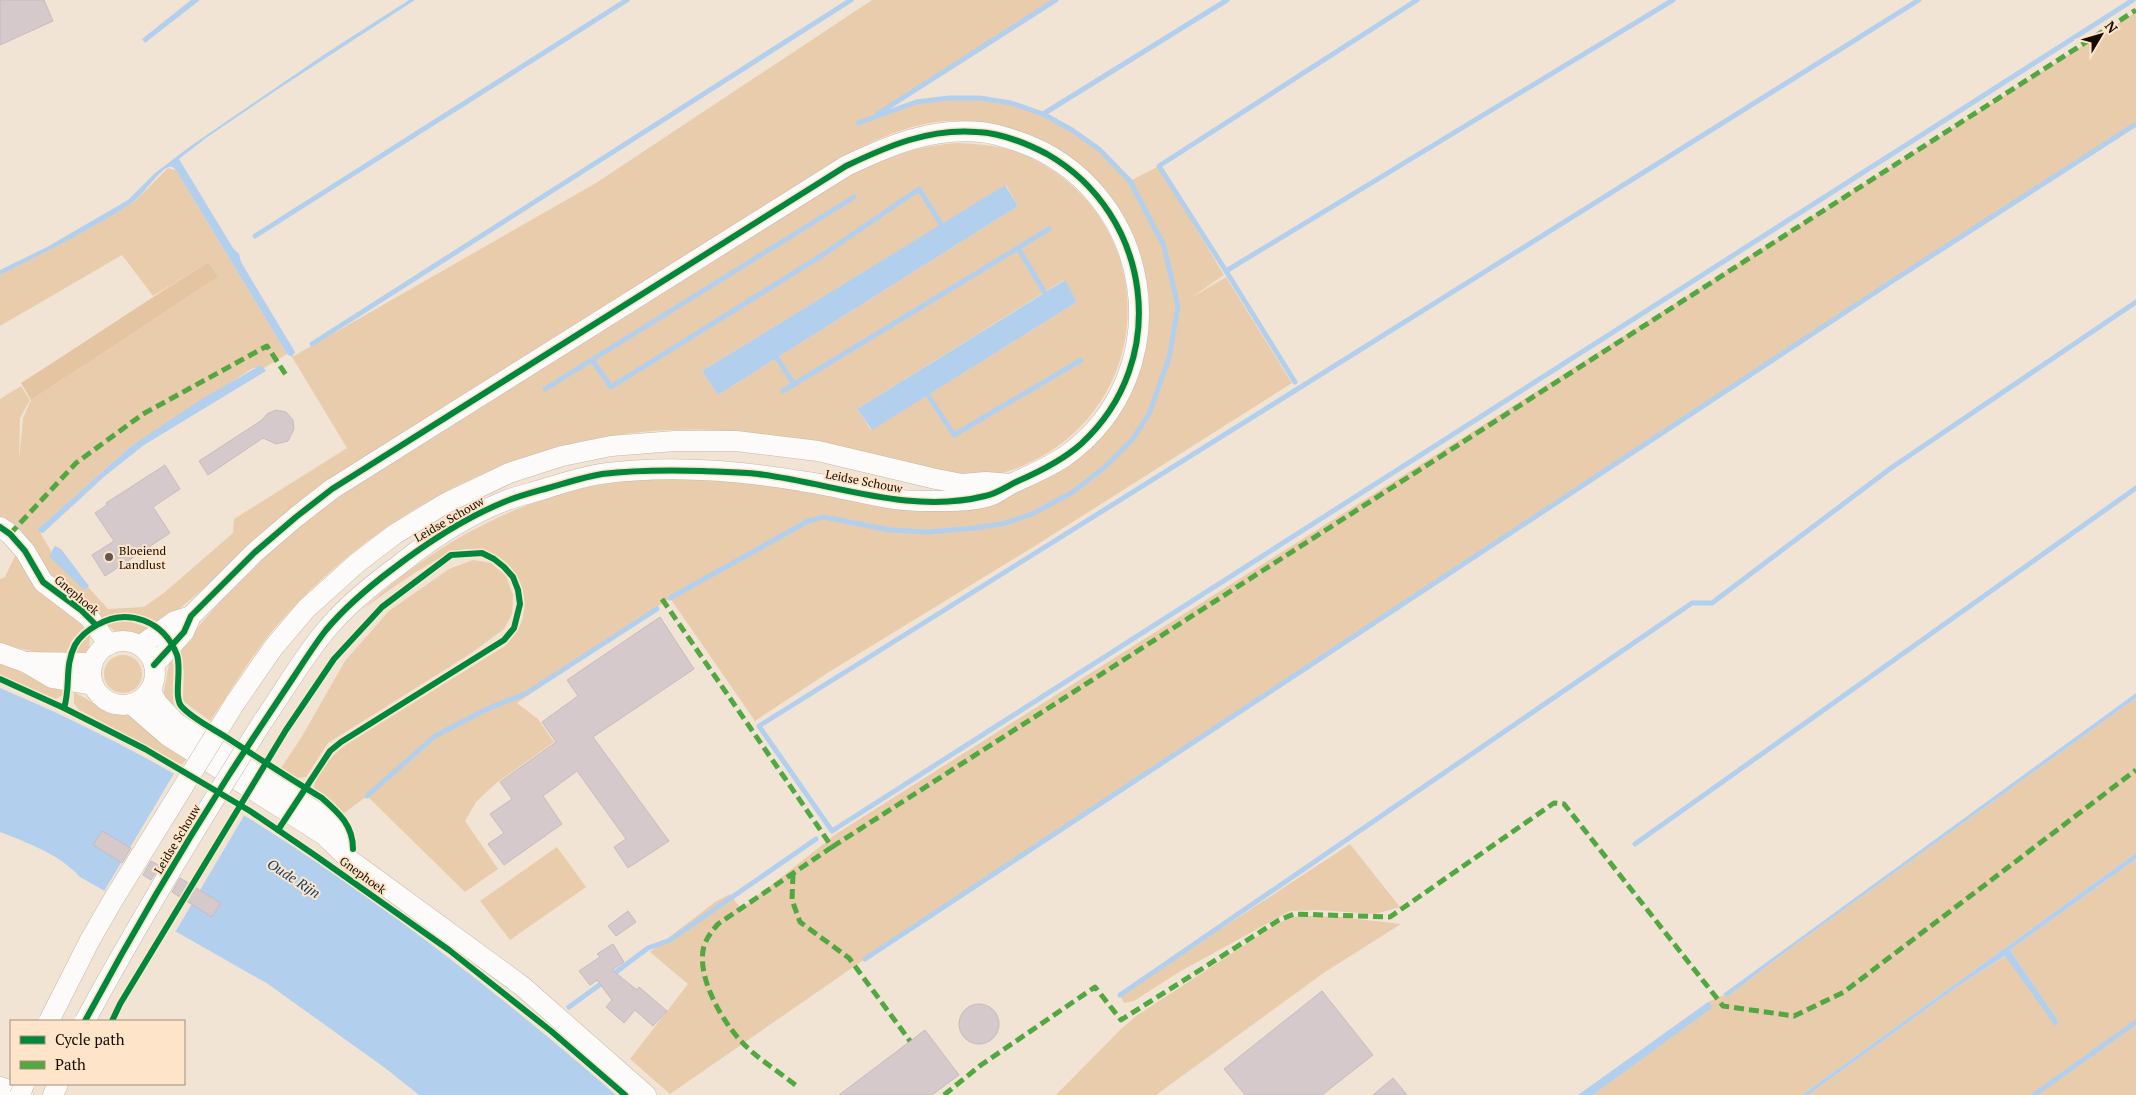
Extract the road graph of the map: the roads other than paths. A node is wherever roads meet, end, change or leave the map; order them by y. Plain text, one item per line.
1 (1011, 484) junction
2 (5, 530) edge
3 (191, 616) junction
4 (108, 645) junction
5 (140, 646) junction
6 (0, 653) edge
7 (25, 662) junction
8 (93, 663) junction
9 (154, 665) junction
10 (93, 685) junction
11 (150, 690) junction
12 (131, 704) junction
13 (366, 870) junction
14 (50, 1020) edge
15 (86, 1020) edge
16 (0, 1087) edge
17 (21, 1095) edge
18 (646, 1095) edge

1 - 3 street, Leidse Schouw
1 - 14 street, Leidse Schouw, bridge
1 - 15 street, Leidse Schouw, bridge
2 - 4 street, Gnephoek
3 - 5 street, Leidse Schouw
3 - 9 street, Leidse Schouw
4 - 5 street
4 - 8 street
5 - 9 street
6 - 7 street
7 - 8 street
7 - 10 street
8 - 10 street
9 - 11 street
10 - 12 street
11 - 12 street
11 - 13 street, Gnephoek
12 - 13 street, Gnephoek
13 - 18 street, Gnephoek
16 - 17 street

